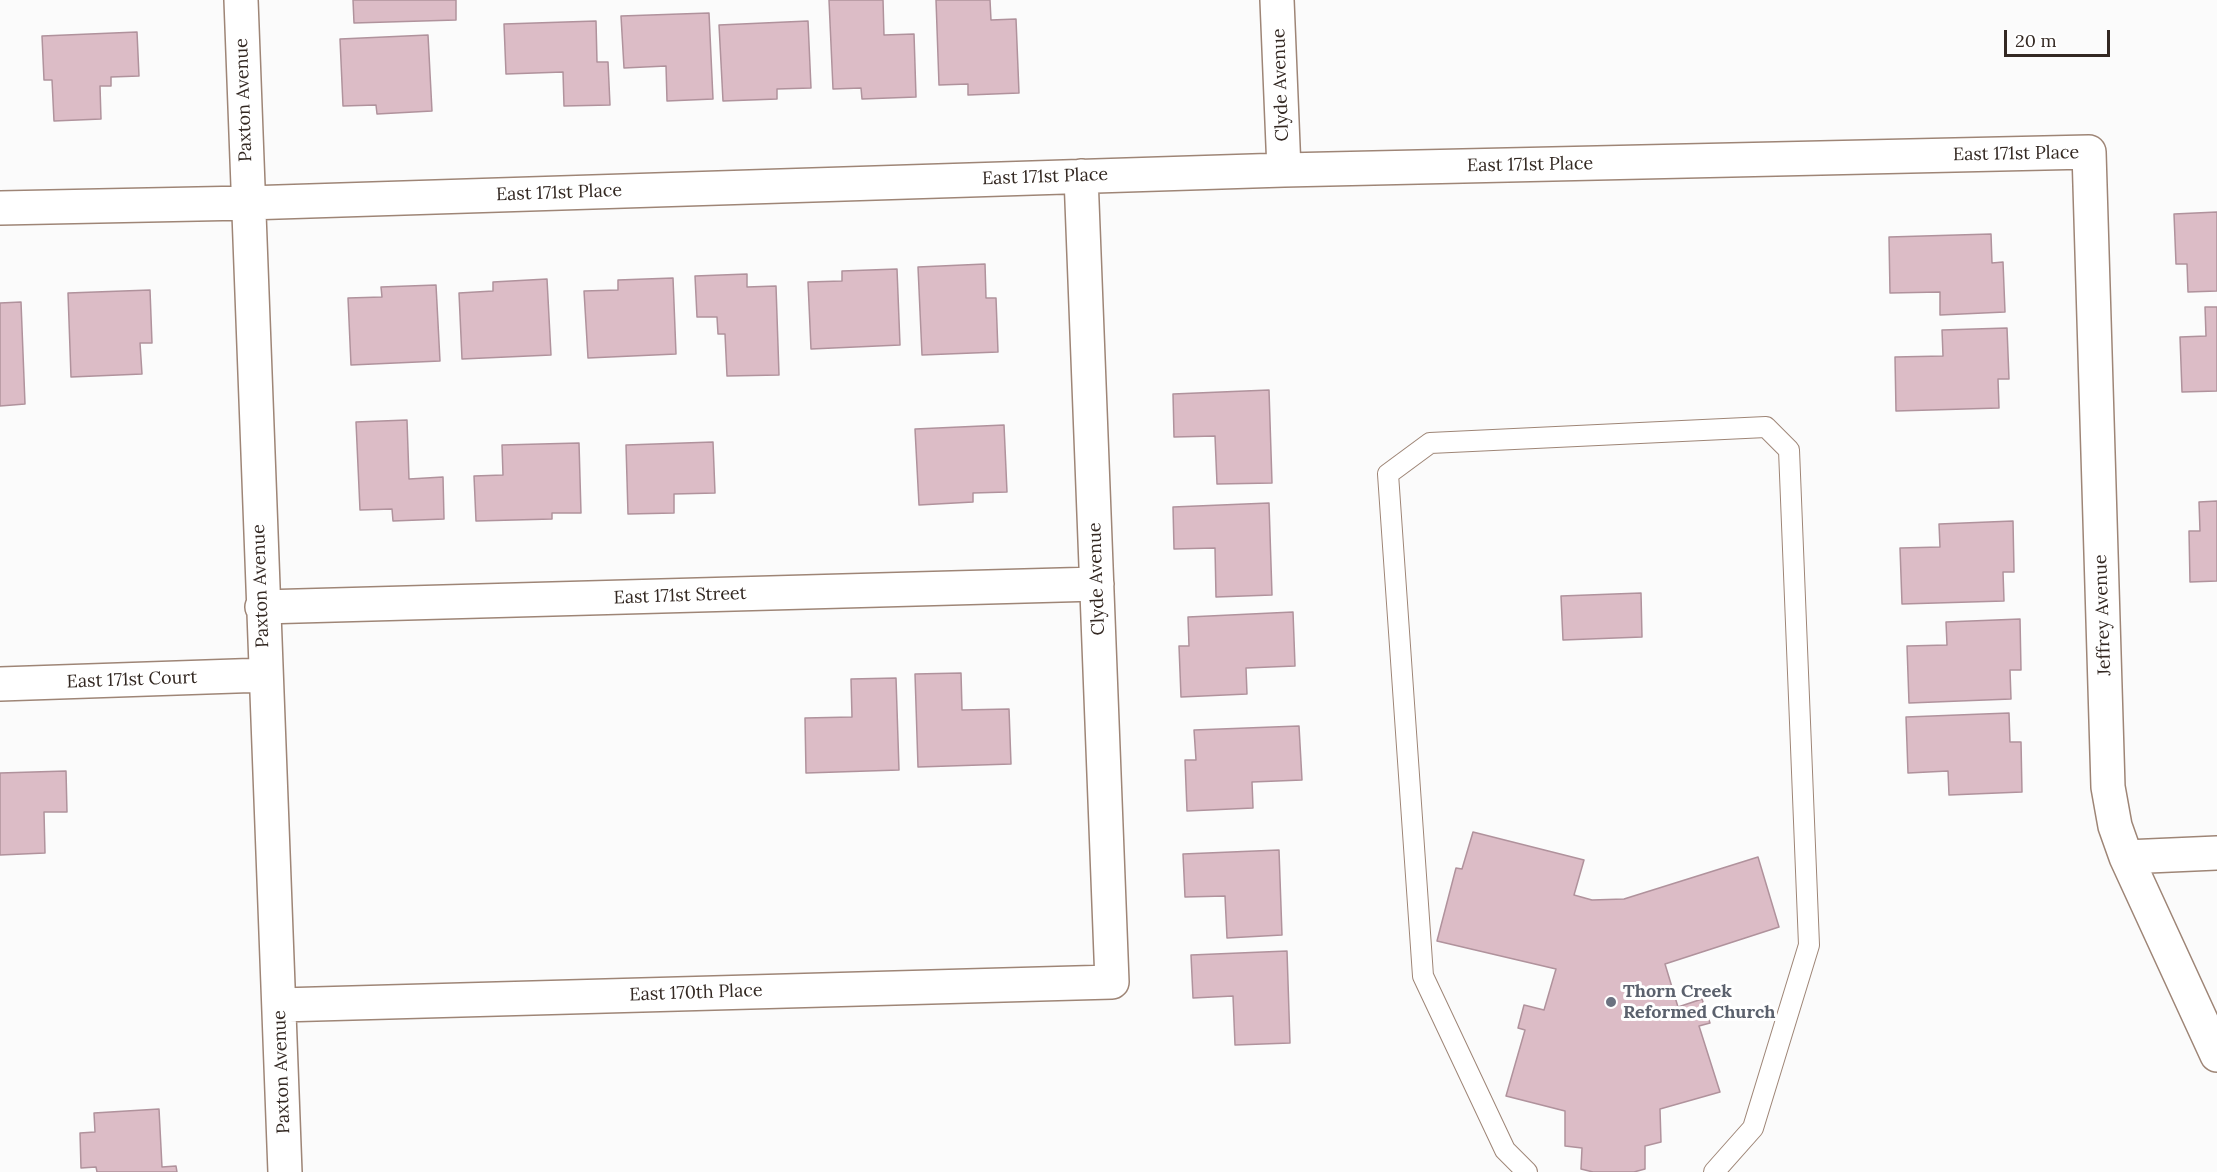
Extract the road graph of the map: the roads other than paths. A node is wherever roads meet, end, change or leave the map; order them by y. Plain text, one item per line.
1 (241, 0) edge
2 (1277, 0) edge
3 (2089, 152) joint
4 (1284, 170) junction
5 (1081, 176) junction
6 (247, 203) junction
7 (0, 208) edge
8 (1097, 584) junction
9 (262, 607) junction
10 (265, 675) junction
11 (0, 684) edge
12 (2217, 853) edge
13 (2126, 857) junction
14 (1112, 982) joint
15 (280, 1005) junction
16 (2217, 1055) edge
17 (285, 1172) edge
18 (1527, 1172) edge
19 (1714, 1172) edge

1 - 6 street, Paxton Avenue
2 - 4 street, Clyde Avenue
3 - 4 street, East 171st Place
3 - 13 street, Jeffrey Avenue
4 - 5 street, East 171st Place
5 - 6 street, East 171st Place
5 - 8 street, Clyde Avenue
6 - 7 street, East 171st Place
6 - 9 street, Paxton Avenue
8 - 9 street, East 171st Street
8 - 14 street, Clyde Avenue
9 - 10 street, Paxton Avenue
10 - 11 street, East 171st Court
10 - 15 street, Paxton Avenue
12 - 13 street
13 - 16 street, Jeffrey Avenue
14 - 15 street, East 170th Place
15 - 17 street, Paxton Avenue
18 - 19 lane

